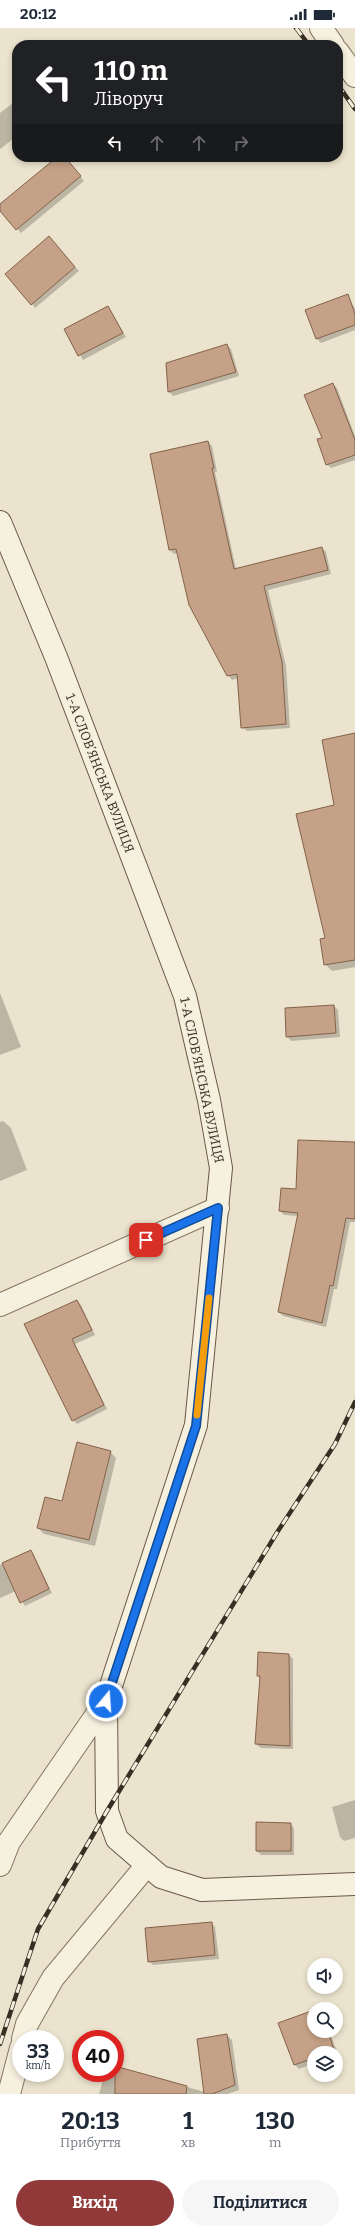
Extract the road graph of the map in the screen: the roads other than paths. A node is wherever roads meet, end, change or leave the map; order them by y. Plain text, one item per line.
1 (321, 28) edge
2 (329, 40) edge
3 (343, 59) edge
4 (355, 76) edge
5 (0, 522) edge
6 (218, 1208) junction
7 (0, 1305) edge
8 (106, 1701) junction
9 (4, 1842) edge
10 (0, 1865) edge
11 (147, 1865) junction
12 (355, 1884) edge
13 (25, 2030) edge
14 (12, 2082) edge
15 (9, 2094) edge

1 - 2 street
3 - 4 street
5 - 6 street, 1-А СЛОВ’ЯНСЬКА ВУЛИЦЯ
6 - 7 street
6 - 8 street, 1-А СЛОВ’ЯНСЬКА ВУЛИЦЯ
8 - 9 street, 1-А СЛОВ’ЯНСЬКА ВУЛИЦЯ
8 - 11 street
9 - 10 street, 1-А СЛОВ’ЯНСЬКА ВУЛИЦЯ
11 - 12 street
11 - 13 street
14 - 15 street

